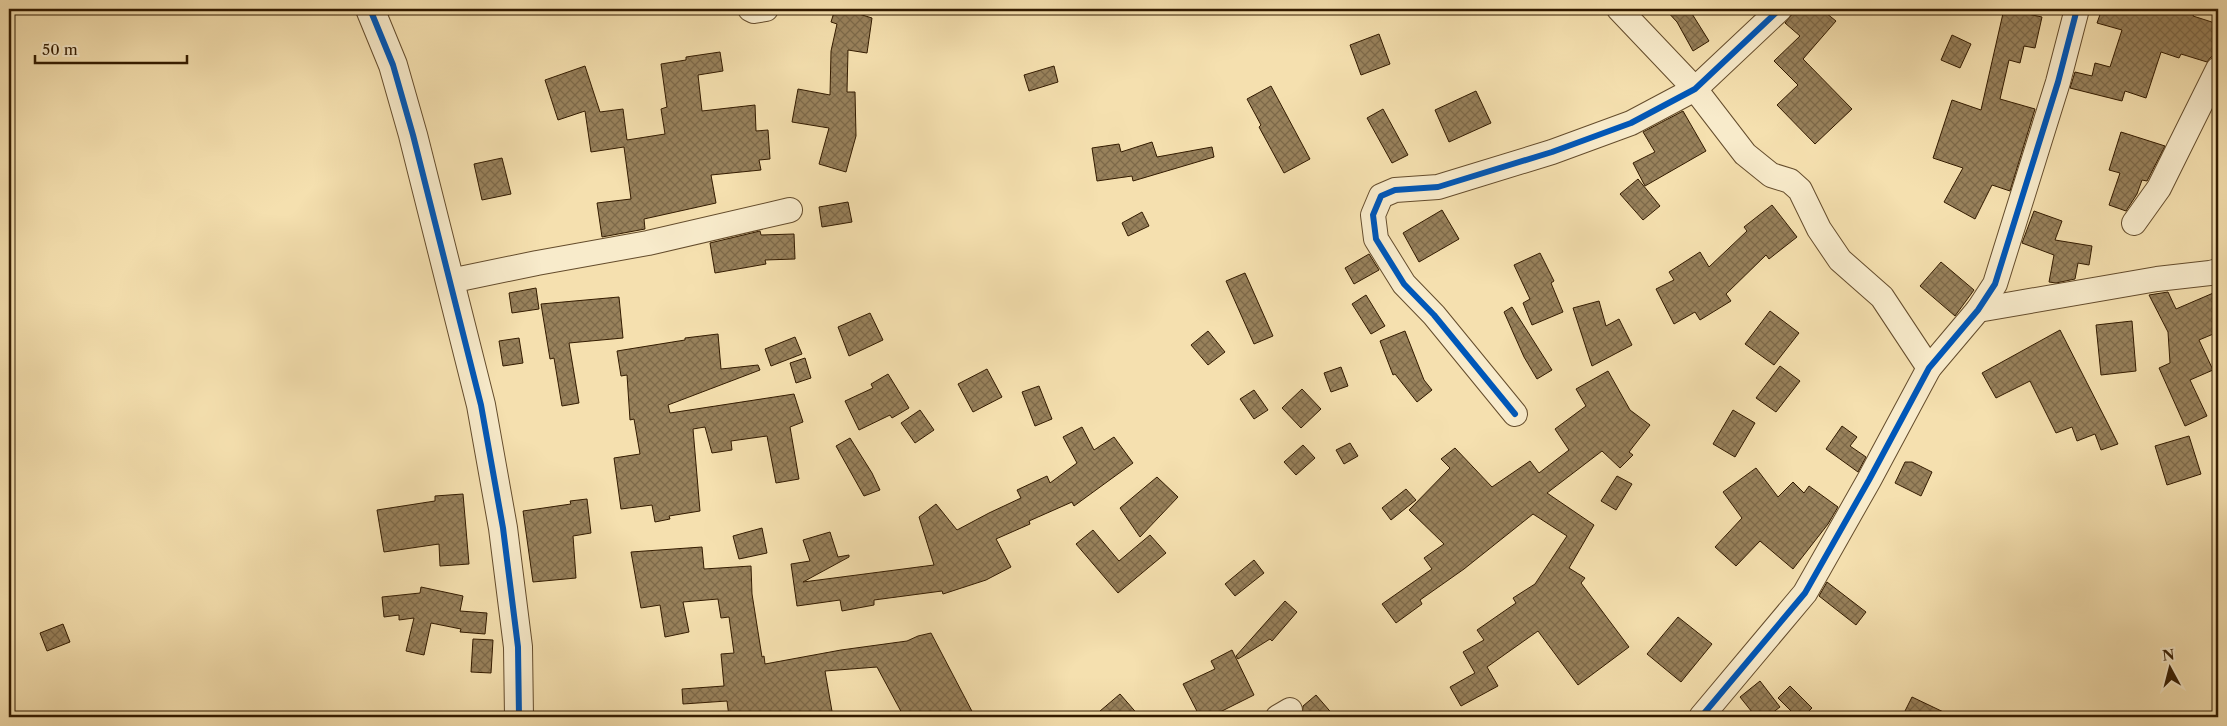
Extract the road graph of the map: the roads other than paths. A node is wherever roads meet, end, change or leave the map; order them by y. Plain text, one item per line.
1 (370, 9) edge
2 (750, 9) edge
3 (766, 9) edge
4 (1619, 9) edge
5 (1780, 9) edge
6 (2077, 9) edge
7 (2218, 68) edge
8 (1695, 89) junction
9 (790, 210) dead end
10 (2134, 224) dead end
11 (2218, 271) edge
12 (450, 281) junction
13 (1978, 310) junction
14 (1929, 368) junction
15 (1516, 414) dead end
16 (519, 717) edge
17 (1701, 717) edge

1 - 12 street
2 - 3 street
4 - 8 street
5 - 8 street
6 - 13 street
7 - 10 street
8 - 14 street
8 - 15 street
9 - 12 street
11 - 13 street
12 - 16 street
13 - 14 street
14 - 17 street

